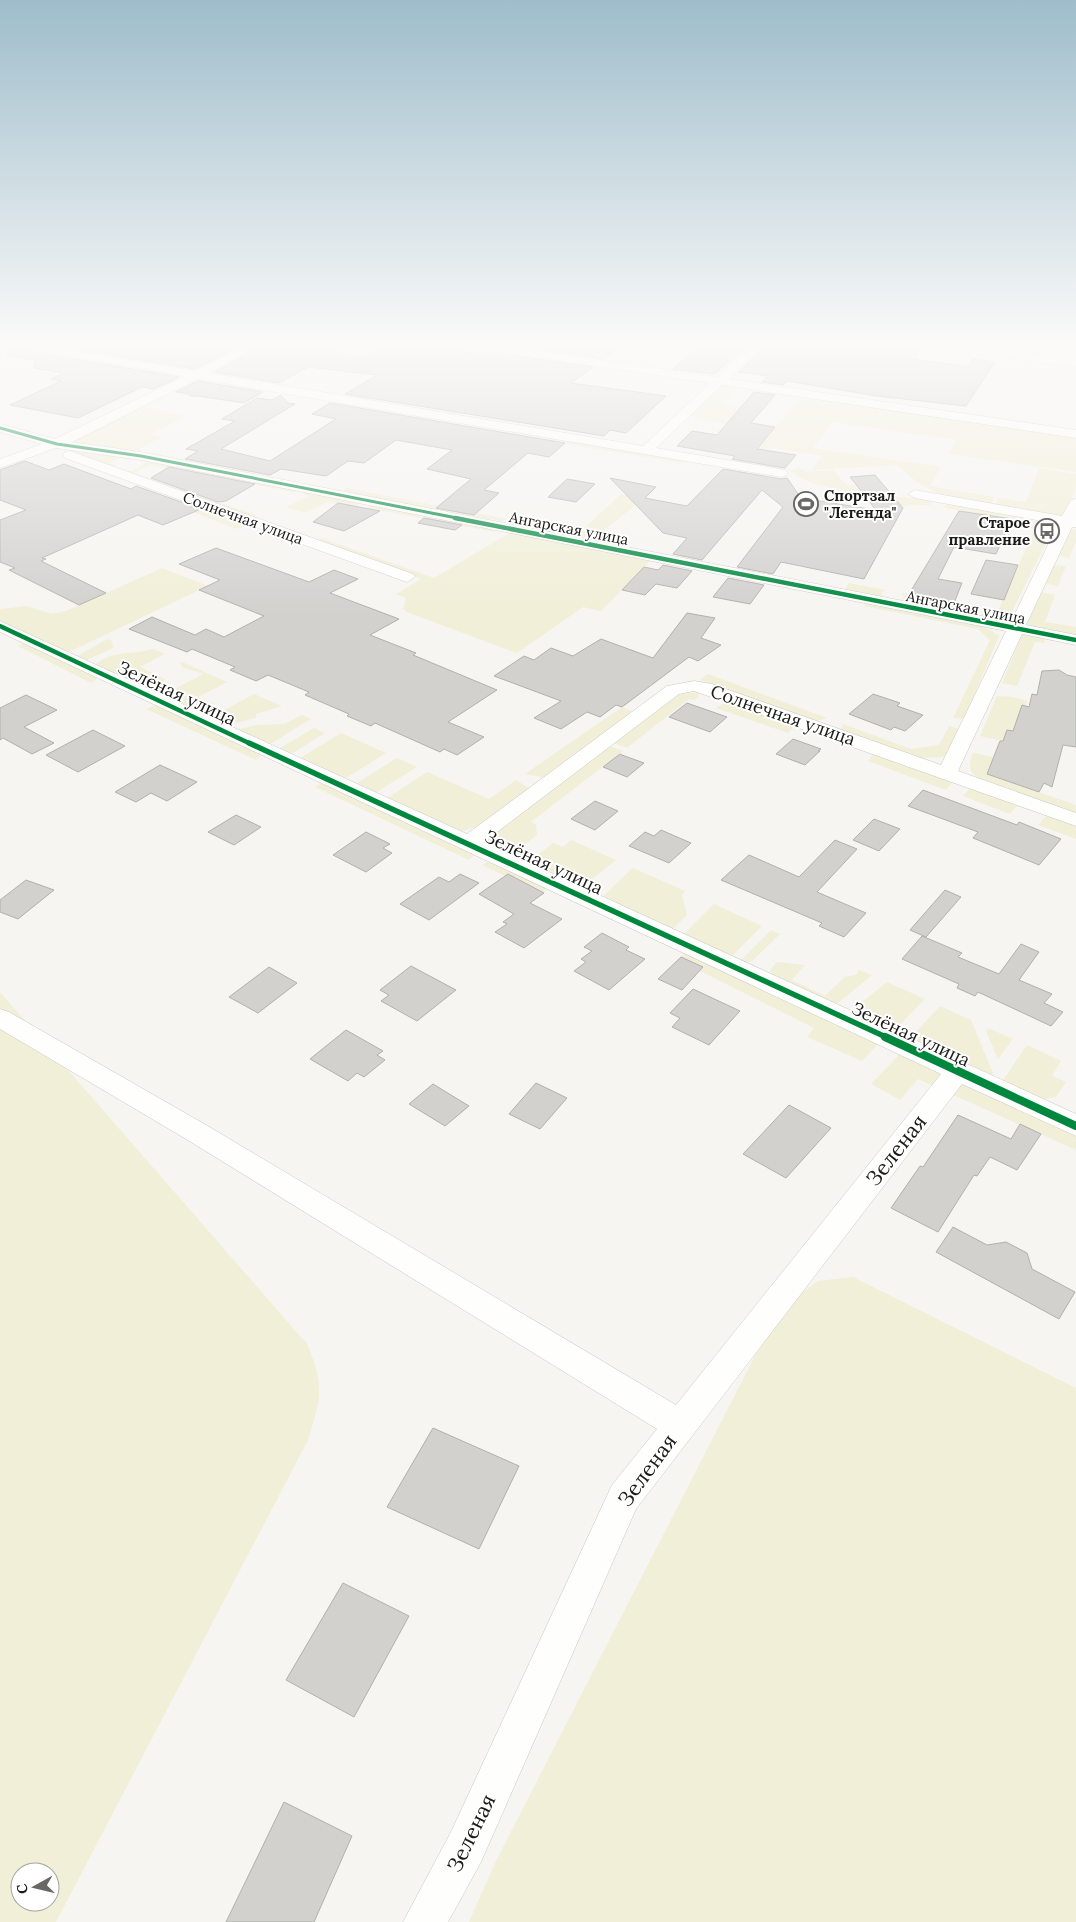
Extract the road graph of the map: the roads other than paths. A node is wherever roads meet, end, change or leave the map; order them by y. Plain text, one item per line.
1 (27, 436) edge
2 (74, 436) edge
3 (566, 436) edge
4 (661, 436) edge
5 (57, 444) junction
6 (647, 449) junction
7 (0, 464) edge
8 (781, 473) dead end
9 (915, 494) dead end
10 (1076, 503) edge
11 (1072, 522) edge
12 (406, 577) dead end
13 (0, 626) edge
14 (1016, 629) junction
15 (1076, 640) edge
16 (948, 772) junction
17 (1076, 820) edge
18 (469, 843) junction
19 (0, 1018) edge
20 (957, 1072) junction
21 (1076, 1126) edge
22 (680, 1425) junction
23 (425, 1922) edge

1 - 5 street, Солнечная улица
2 - 5 street
3 - 6 street
4 - 6 street
5 - 7 street
5 - 12 street, Солнечная улица
5 - 14 street, Ангарская улица
6 - 8 street
9 - 11 street
10 - 11 street
11 - 14 street
13 - 18 street, Зелёная улица
14 - 15 street, Ангарская улица
14 - 16 street
16 - 17 street, Солнечная улица
16 - 18 street, Солнечная улица
18 - 20 street, Зелёная улица
19 - 22 street
20 - 21 street, Зелёная улица
20 - 22 street, Зеленая
22 - 23 street, Зеленая

